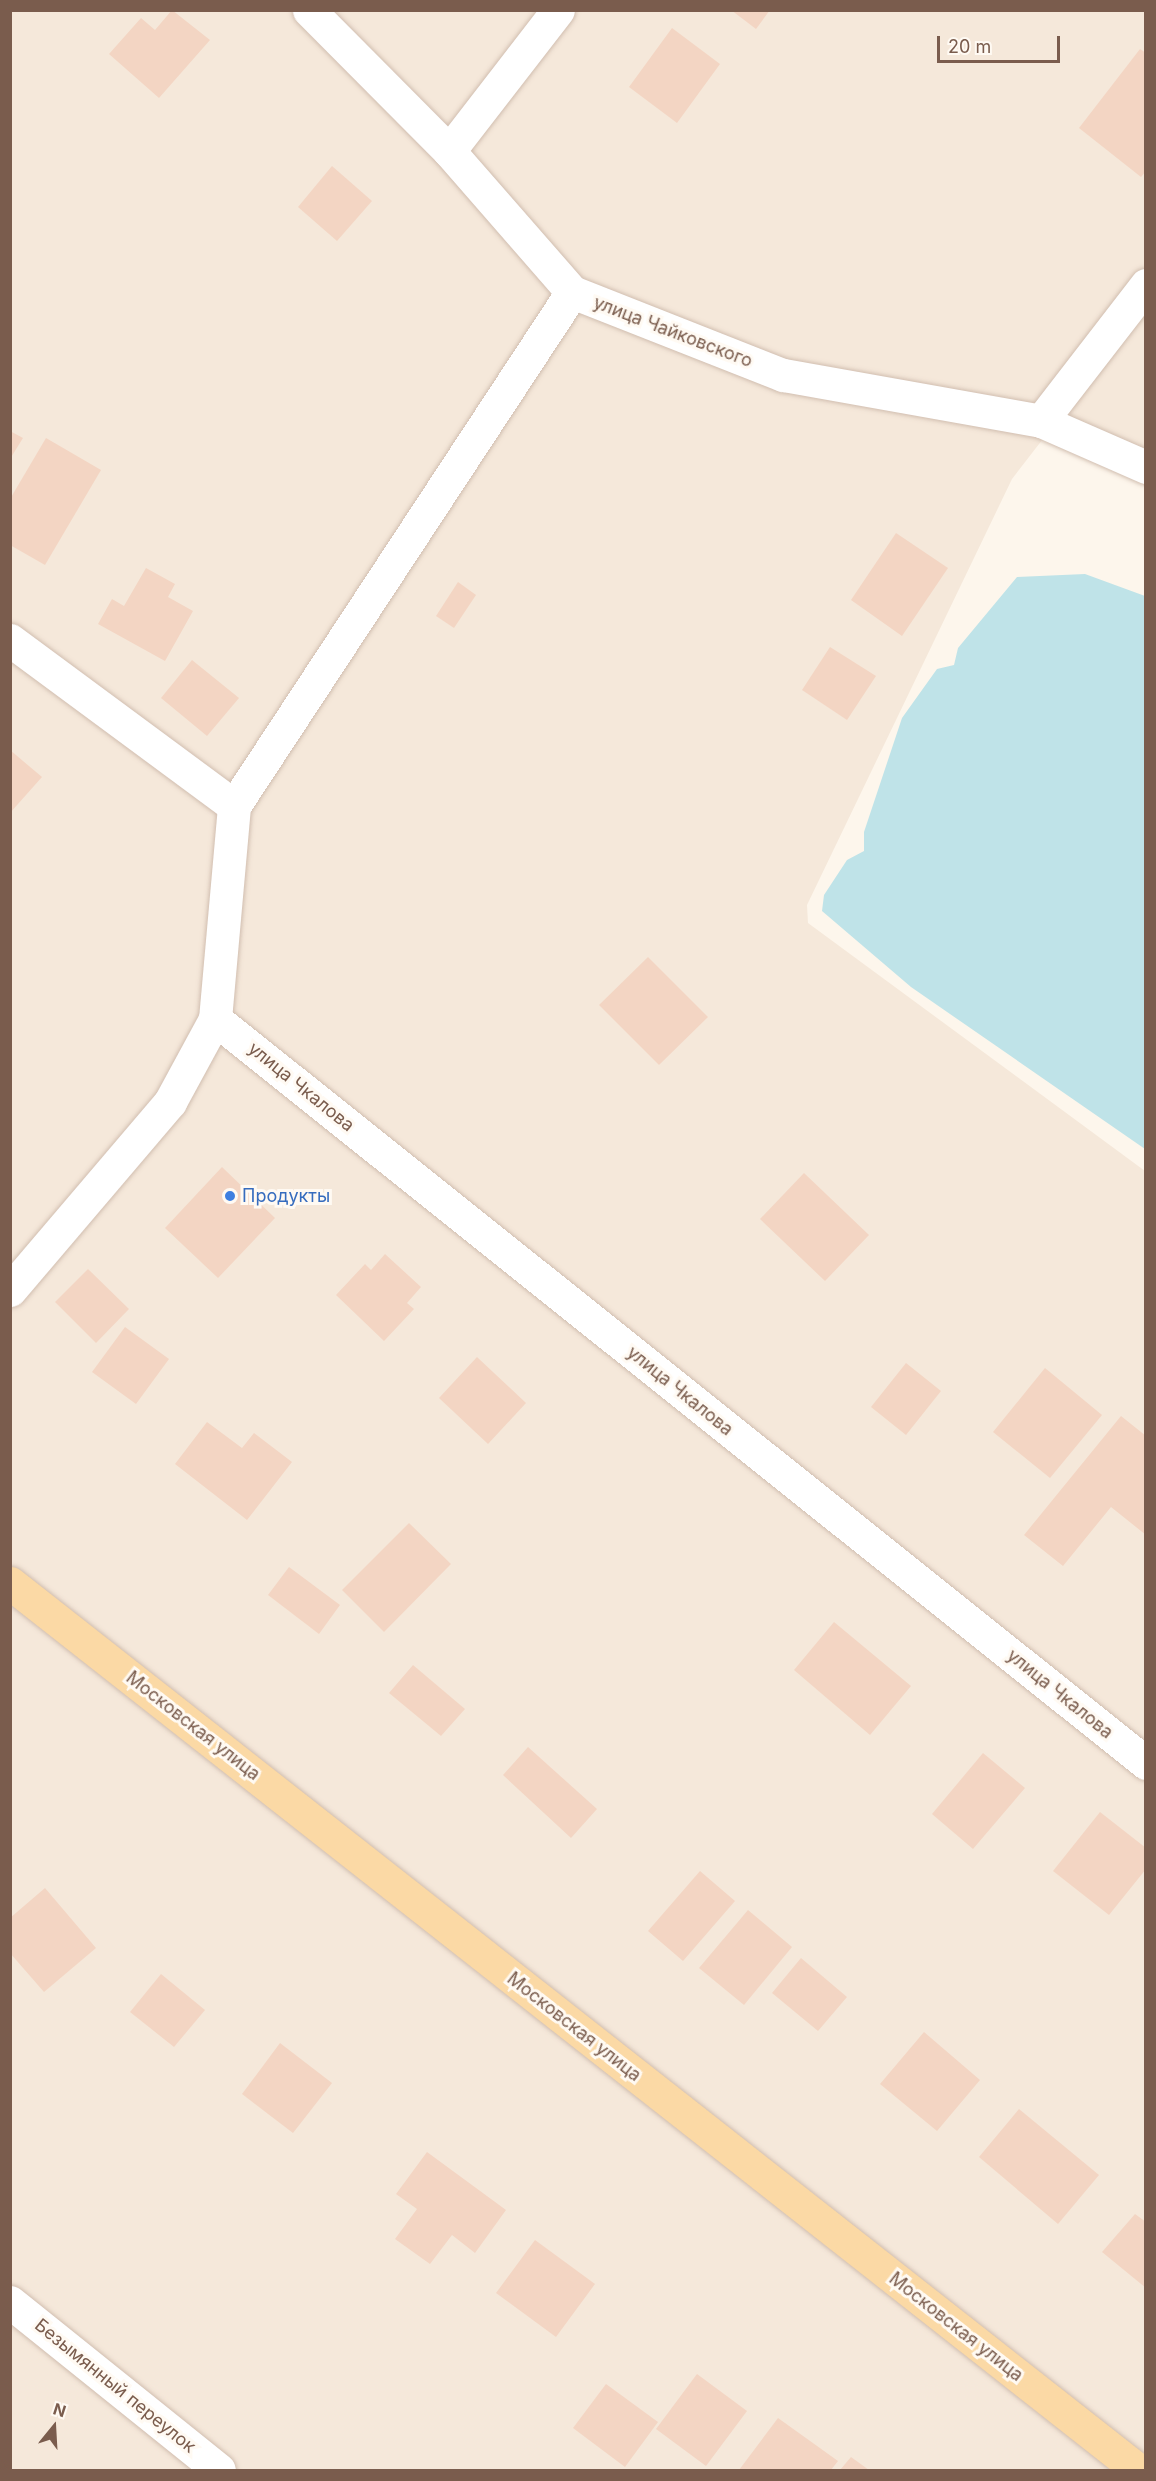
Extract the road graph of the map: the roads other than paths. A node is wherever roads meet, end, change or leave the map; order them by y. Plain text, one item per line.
1 (309, 10) edge
2 (558, 10) edge
3 (449, 152) junction
4 (1146, 285) edge
5 (572, 292) junction
6 (1041, 421) junction
7 (1146, 467) edge
8 (10, 640) edge
9 (234, 806) junction
10 (215, 1018) junction
11 (10, 1290) edge
12 (10, 1582) edge
13 (1146, 1763) edge
14 (10, 2302) edge
15 (219, 2470) edge
16 (1138, 2470) edge

1 - 3 street, улица Чайковского
2 - 3 street
3 - 5 street, улица Чайковского
4 - 6 street
5 - 6 street, улица Чайковского
5 - 9 street
6 - 7 street, улица Чайковского
8 - 9 street
9 - 10 street
10 - 11 street
10 - 13 street, улица Чкалова
12 - 16 main road, Московская улица
14 - 15 street, Безымянный переулок

